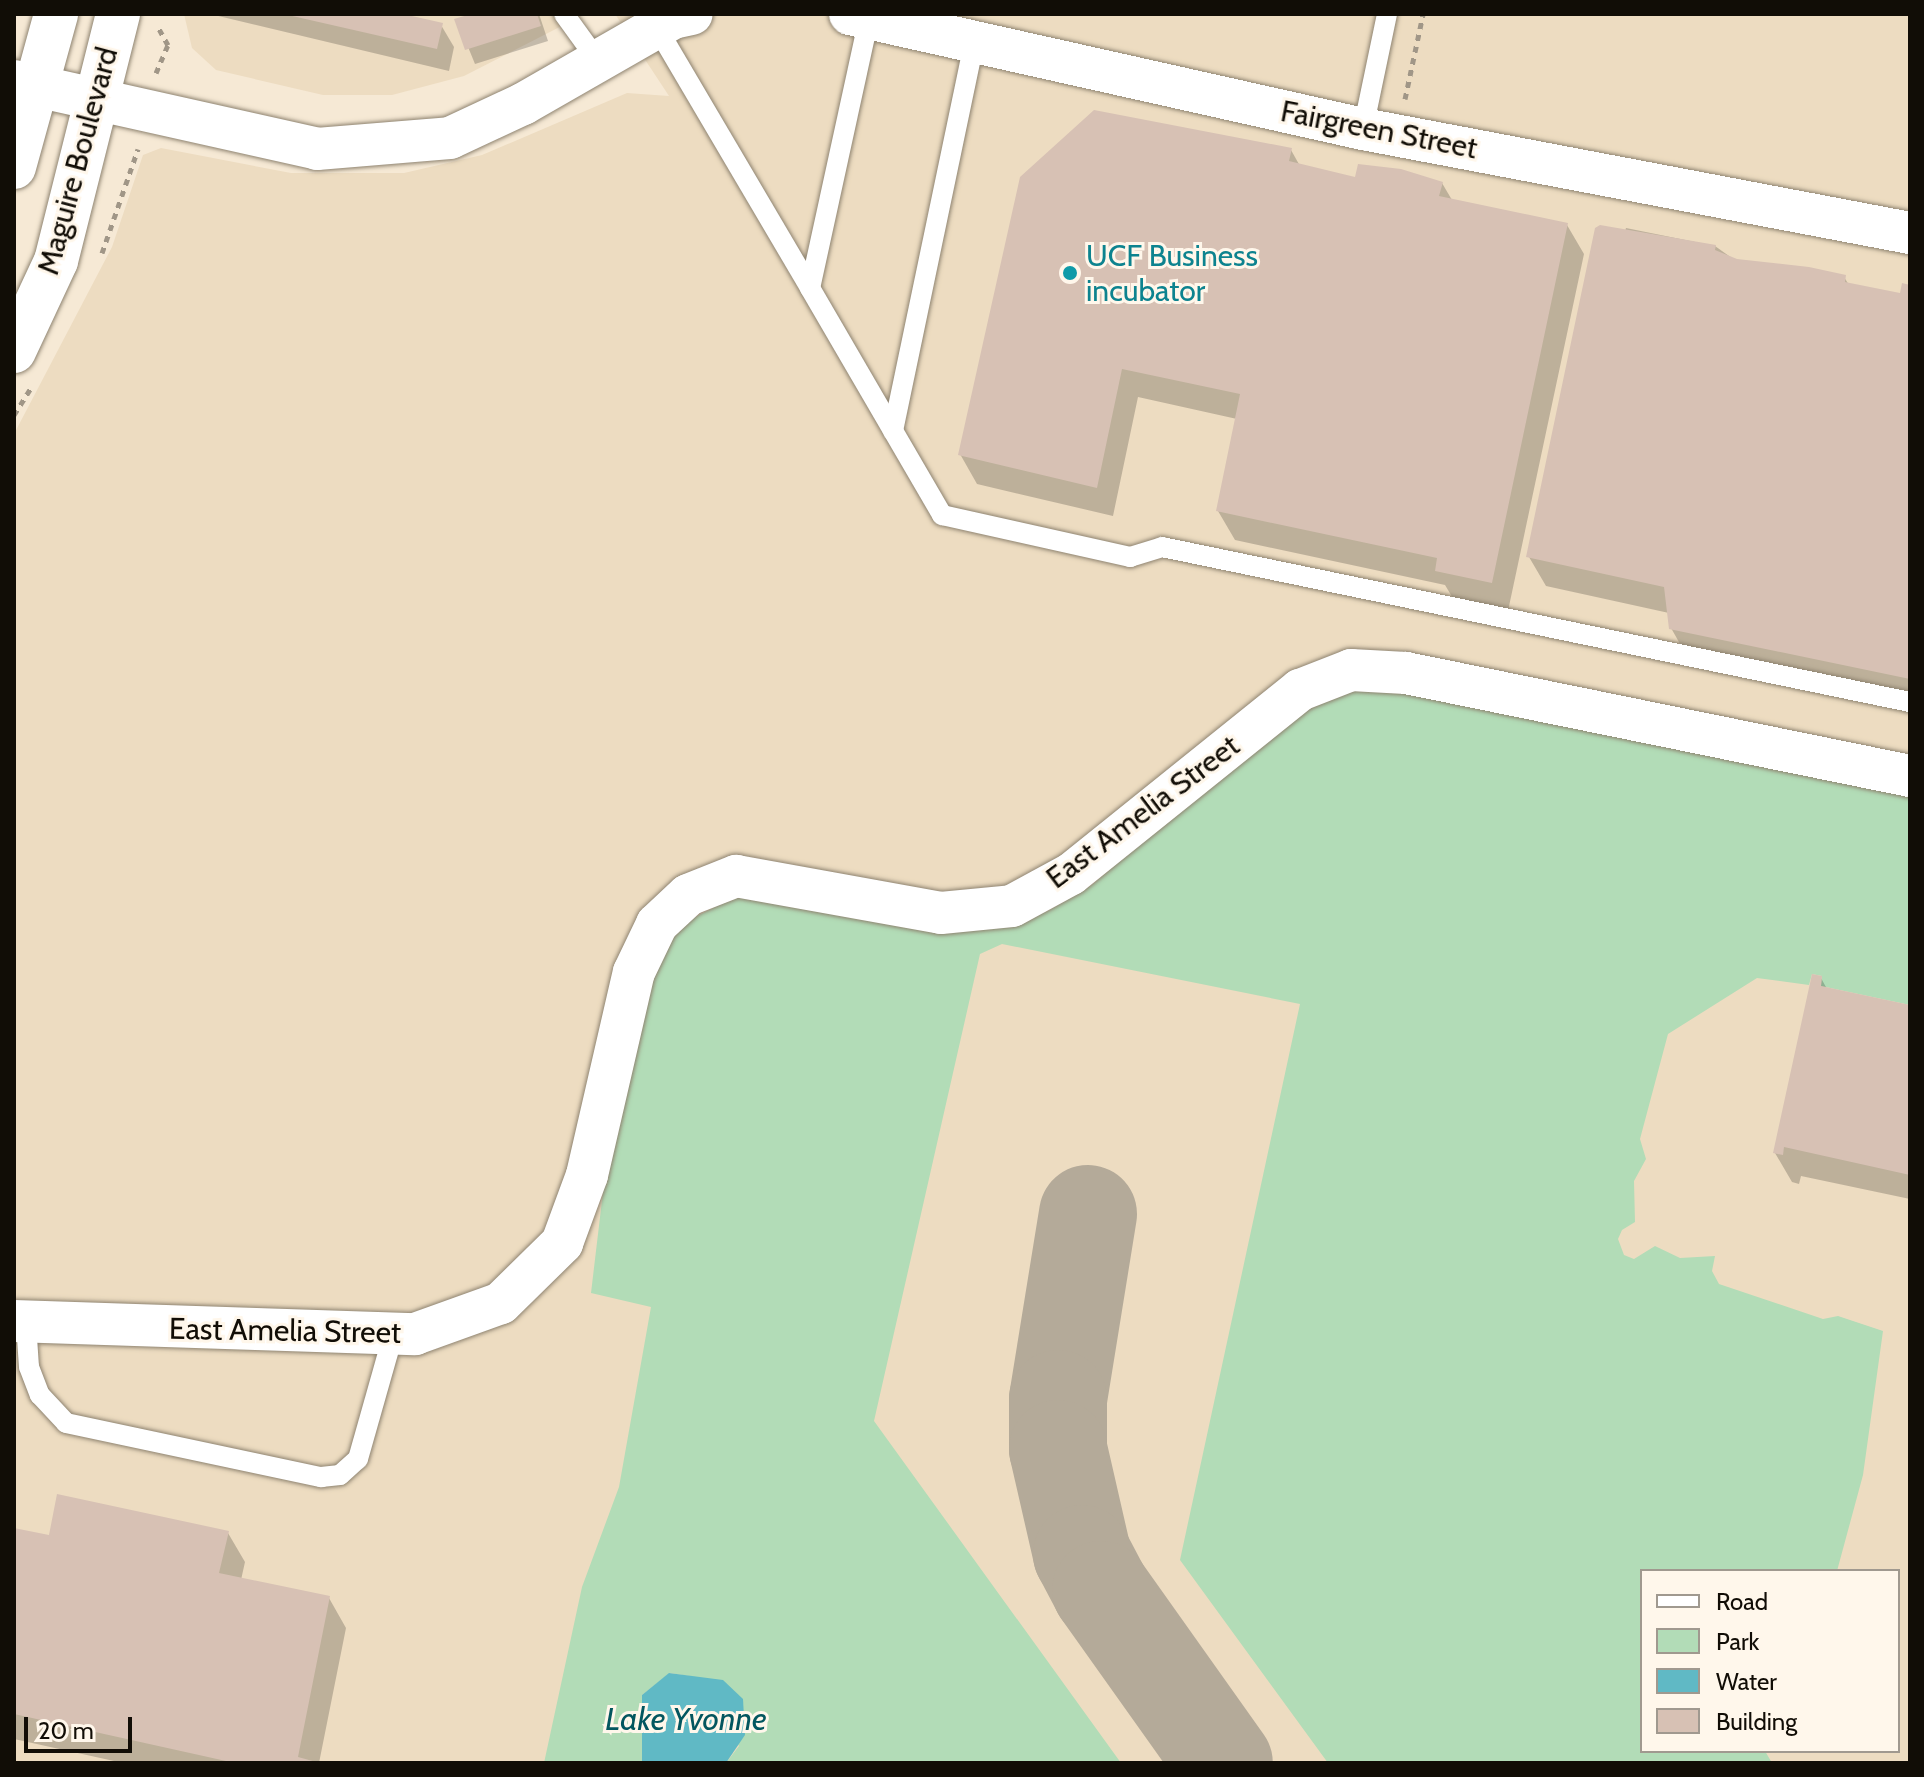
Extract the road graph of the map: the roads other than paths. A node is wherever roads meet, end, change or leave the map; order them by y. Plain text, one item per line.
1 (56, 14) edge
2 (118, 14) edge
3 (564, 14) edge
4 (1387, 14) edge
5 (860, 16) edge
6 (674, 21) edge
7 (974, 43) junction
8 (598, 61) junction
9 (27, 83) edge
10 (99, 99) junction
11 (1380, 132) junction
12 (14, 167) edge
13 (1910, 233) edge
14 (810, 288) junction
15 (14, 351) edge
16 (893, 431) junction
17 (1910, 702) edge
18 (1910, 776) edge
19 (20, 1322) edge
20 (393, 1335) junction

1 - 9 main road, Maguire Boulevard
2 - 10 main road, Maguire Boulevard
3 - 8 lane
4 - 11 lane
5 - 7 street, Fairgreen Street
5 - 14 lane
6 - 8 street
6 - 14 lane
7 - 11 street, Fairgreen Street
7 - 16 lane
8 - 10 street
9 - 10 street
9 - 12 main road, Maguire Boulevard
10 - 15 main road, Maguire Boulevard
11 - 13 street, Fairgreen Street
14 - 16 lane
16 - 17 lane
18 - 20 street, East Amelia Street
19 - 20 street, East Amelia Street
19 - 20 lane

